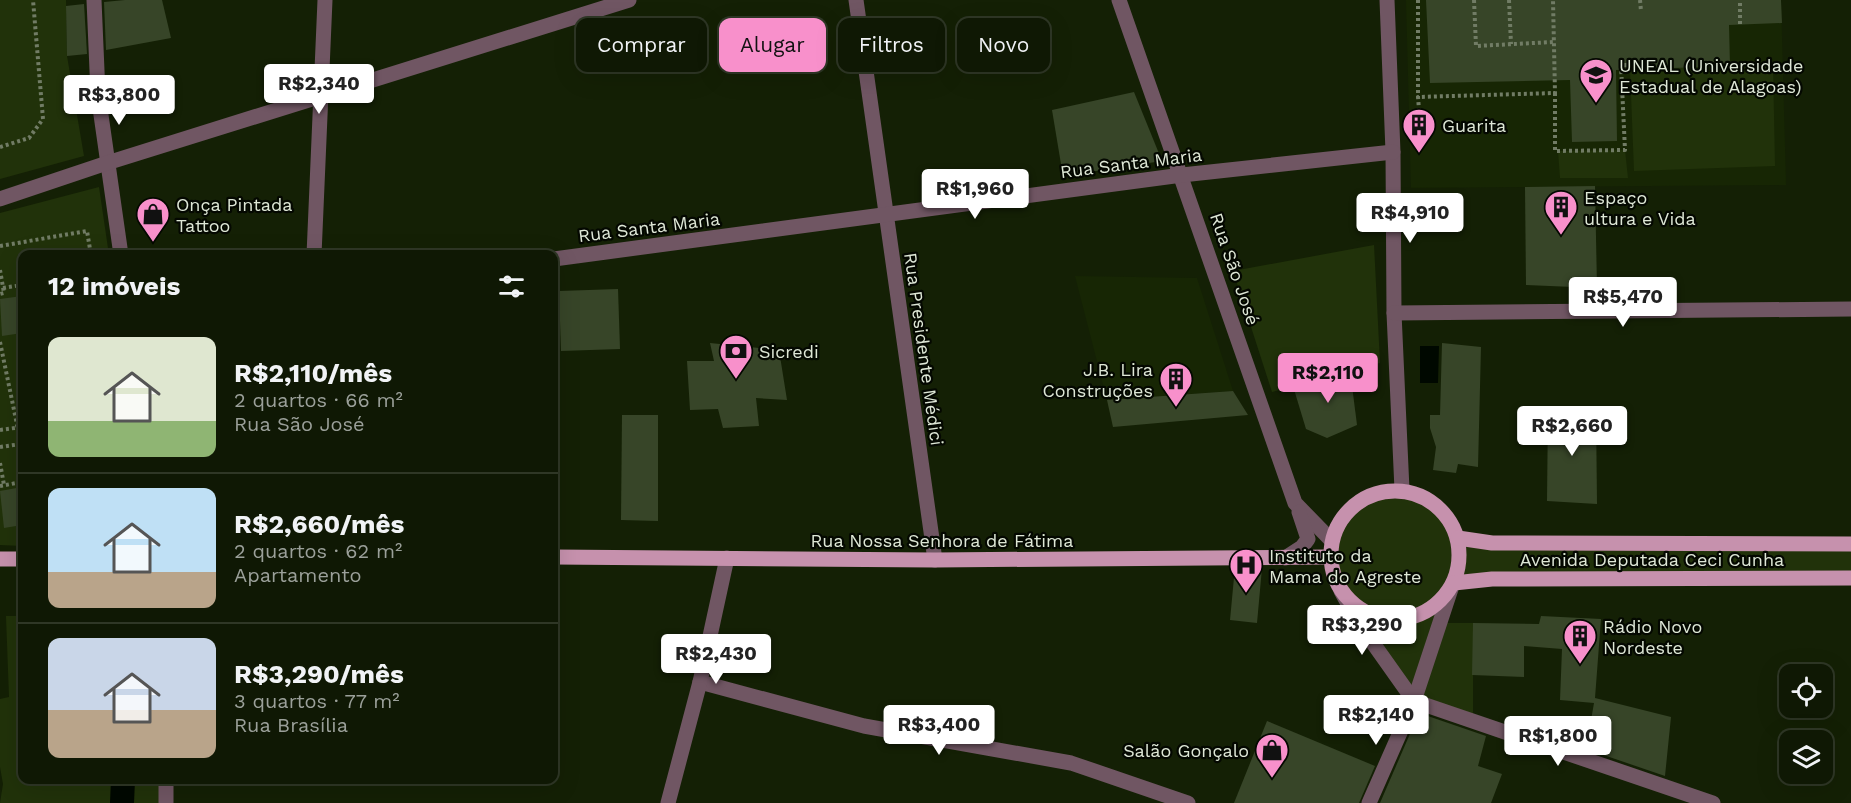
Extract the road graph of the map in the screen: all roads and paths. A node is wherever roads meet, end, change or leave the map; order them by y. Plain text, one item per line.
1 (33, 0) edge
2 (94, 0) edge
3 (325, 0) edge
4 (629, 0) edge
5 (856, 0) edge
6 (1119, 0) edge
7 (1387, 0) edge
8 (1418, 0) edge
9 (1474, 0) edge
10 (1509, 0) edge
11 (1553, 0) edge
12 (1640, 0) edge
13 (1740, 0) edge
14 (1641, 11) dead end
15 (1740, 24) dead end
16 (1553, 42) junction
17 (1511, 44) junction
18 (1630, 65) dead end
19 (1555, 93) junction
20 (322, 97) junction
21 (1418, 97) junction
22 (1421, 135) dead end
23 (0, 147) edge
24 (1393, 152) junction
25 (107, 163) junction
26 (1182, 175) junction
27 (0, 199) edge
28 (885, 216) junction
29 (0, 246) edge
30 (90, 250) edge
31 (120, 250) edge
32 (314, 250) edge
33 (558, 258) edge
34 (0, 270) edge
35 (18, 286) edge
36 (3, 288) junction
37 (0, 294) edge
38 (1851, 309) edge
39 (1394, 313) junction
40 (0, 342) edge
41 (18, 418) edge
42 (18, 427) edge
43 (0, 430) edge
44 (18, 444) edge
45 (0, 447) edge
46 (0, 463) edge
47 (18, 483) edge
48 (2, 485) edge
49 (1402, 490) junction
50 (1295, 503) junction
51 (1458, 538) junction
52 (1331, 540) junction
53 (1851, 544) edge
54 (558, 557) edge
55 (1329, 557) junction
56 (727, 558) junction
57 (1285, 558) junction
58 (0, 559) edge
59 (18, 559) edge
60 (936, 560) junction
61 (1851, 578) edge
62 (1453, 586) junction
63 (1341, 591) junction
64 (700, 681) junction
65 (1414, 701) junction
66 (166, 784) edge
67 (166, 803) edge
68 (668, 803) edge
69 (1188, 803) edge
70 (1369, 803) edge
71 (1713, 803) edge

1 - 23 path
2 - 25 street
3 - 20 street
4 - 20 street
5 - 28 street, Rua Presidente Médici
6 - 26 street, Rua São José
7 - 24 street
8 - 21 path
9 - 17 path
10 - 17 path
11 - 16 path
12 - 14 path
13 - 15 path
16 - 17 path
16 - 19 path
18 - 19 path
19 - 21 path
20 - 25 street
20 - 32 street
21 - 22 path
24 - 26 street, Rua Santa Maria
24 - 39 street
25 - 27 street
25 - 31 street
26 - 28 street, Rua Santa Maria
26 - 50 street, Rua São José
28 - 33 street, Rua Santa Maria
28 - 60 street, Rua Presidente Médici
29 - 30 path
34 - 36 path
35 - 36 path
36 - 37 path
38 - 39 street
39 - 49 street
40 - 41 path
42 - 43 path
44 - 45 path
46 - 48 path
47 - 48 path
49 - 51 main road
49 - 52 main road
50 - 52 street, Rua São José
50 - 57 street
51 - 53 main road, Avenida Deputada Ceci Cunha
51 - 62 main road
52 - 55 main road
54 - 56 main road, Rua Nossa Senhora de Fátima
55 - 57 main road, Rua Nossa Senhora de Fátima
55 - 63 main road
56 - 60 main road, Rua Nossa Senhora de Fátima
56 - 64 street
57 - 60 main road, Rua Nossa Senhora de Fátima
58 - 59 main road
61 - 62 main road, Avenida Deputada Ceci Cunha
62 - 63 main road
62 - 65 street
63 - 65 street
64 - 68 street
64 - 69 street
65 - 70 street
65 - 71 street
66 - 67 street

